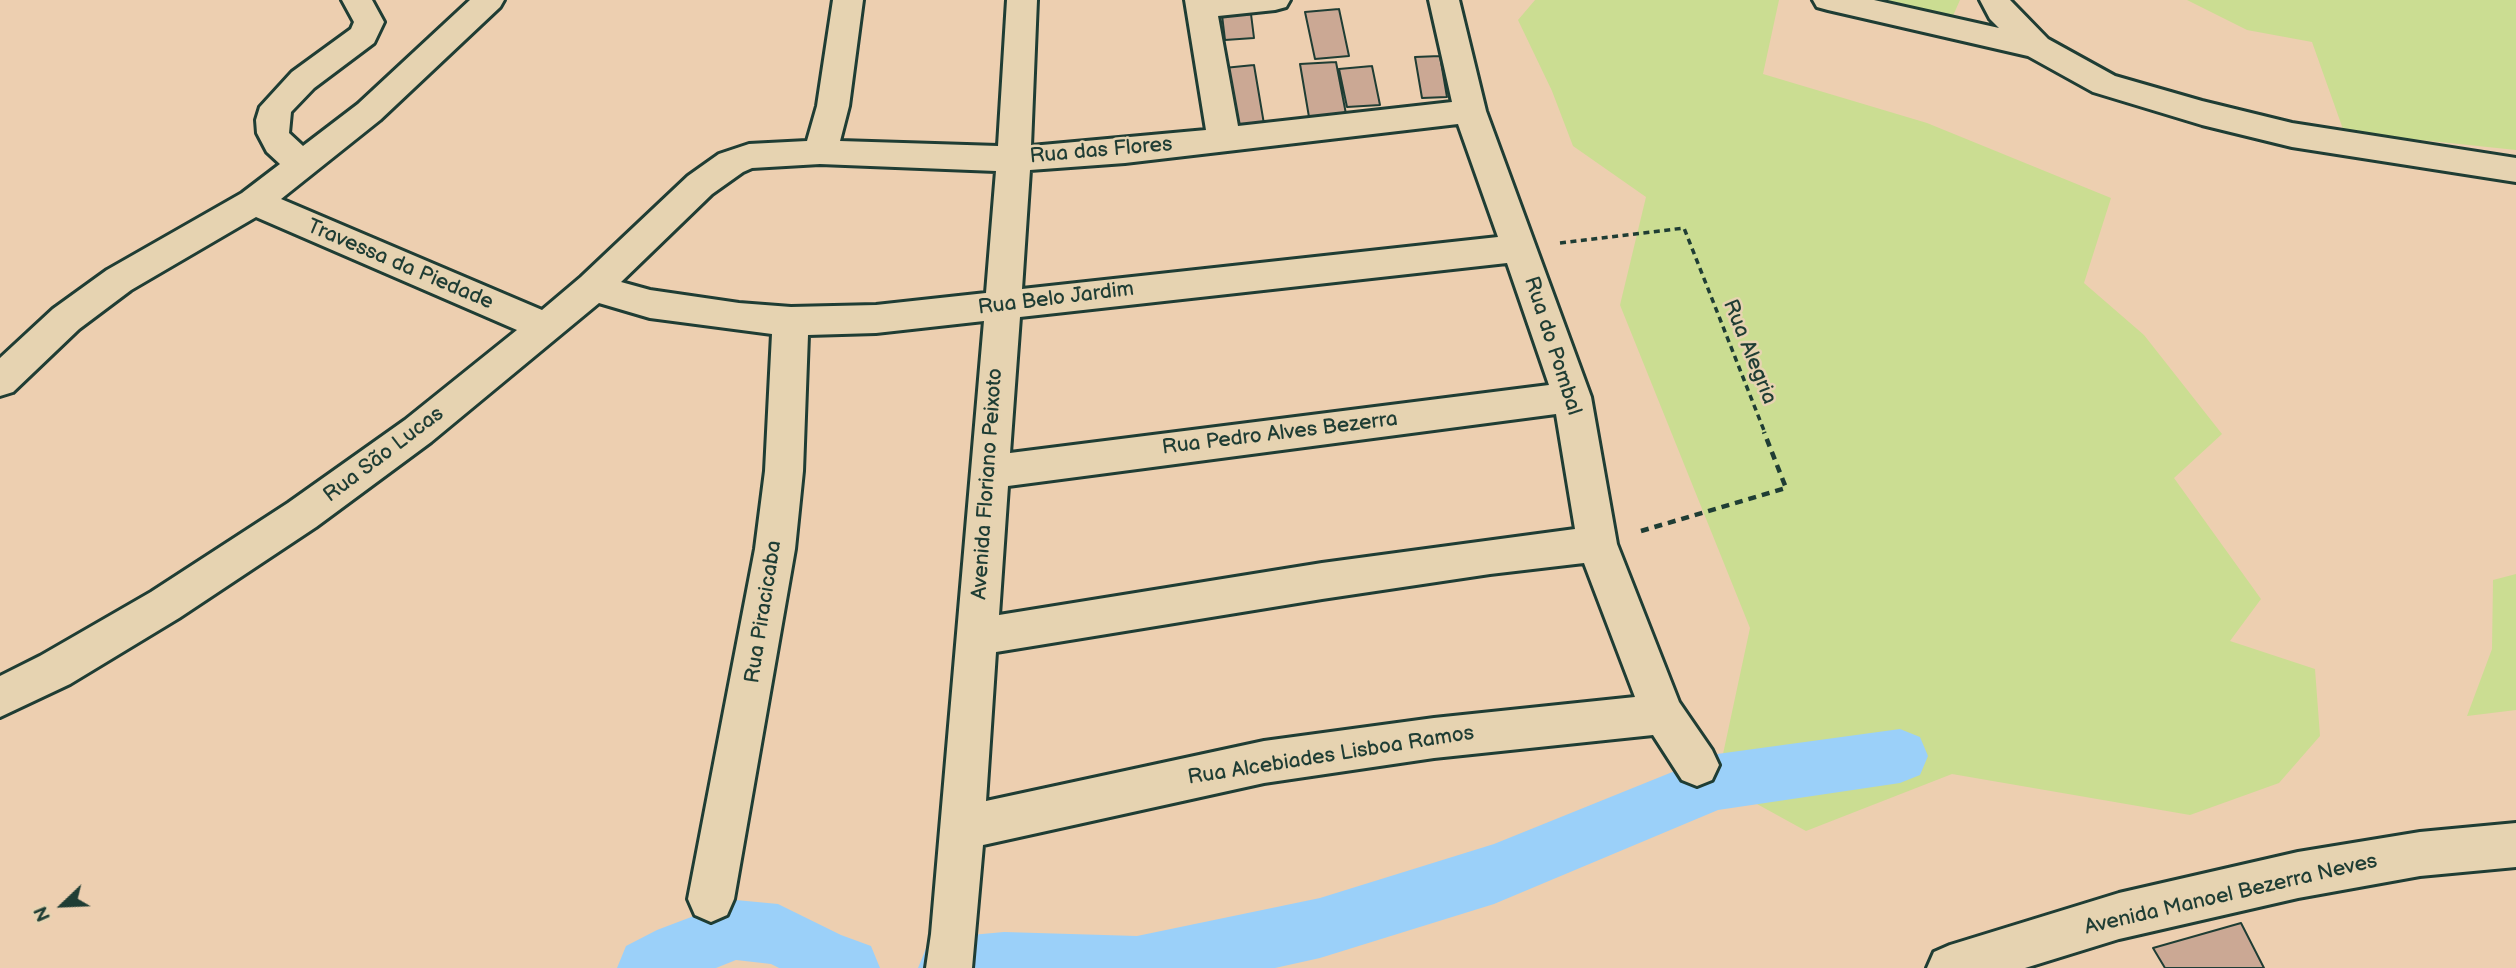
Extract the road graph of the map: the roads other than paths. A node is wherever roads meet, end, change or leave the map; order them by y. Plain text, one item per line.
1 (357, 0) edge
2 (489, 0) edge
3 (848, 0) edge
4 (1022, 0) edge
5 (1275, 0) edge
6 (1444, 0) edge
7 (1828, 0) edge
8 (1995, 0) edge
9 (1200, 3) edge
10 (2037, 47) junction
11 (1470, 111) junction
12 (1224, 139) junction
13 (820, 152) junction
14 (1014, 159) junction
15 (731, 163) joint
16 (302, 165) junction
17 (2516, 170) edge
18 (254, 202) junction
19 (1520, 248) junction
20 (593, 287) junction
21 (1002, 304) junction
22 (792, 321) junction
23 (546, 327) junction
24 (0, 381) edge
25 (1572, 397) junction
26 (988, 472) junction
27 (1597, 544) junction
28 (976, 637) junction
29 (0, 697) edge
30 (1663, 714) junction
31 (1697, 765) dead end
32 (962, 827) junction
33 (2516, 845) edge
34 (711, 900) dead end
35 (952, 951) edge
36 (1950, 968) edge

1 - 16 street
2 - 16 street
3 - 13 street
4 - 14 street, Avenida Floriano Peixoto
5 - 9 street
6 - 11 street, Rua do Pombal
7 - 10 street
8 - 10 street
9 - 12 street
10 - 17 street
11 - 12 street, Rua das Flores
11 - 19 street, Rua do Pombal
12 - 14 street, Rua das Flores
13 - 14 street, Rua das Flores
13 - 15 street, Rua das Flores
14 - 21 street, Avenida Floriano Peixoto
15 - 20 street, Rua São Lucas
16 - 18 street
18 - 23 street, Travessa da Piedade
18 - 24 street
19 - 21 street, Rua Belo Jardim
19 - 25 street, Rua do Pombal
20 - 22 street, Rua Belo Jardim
20 - 23 street, Rua São Lucas
21 - 22 street, Rua Belo Jardim
21 - 26 street, Avenida Floriano Peixoto
22 - 34 street, Rua Piracicaba
23 - 29 street, Rua São Lucas
25 - 26 street, Rua Pedro Alves Bezerra
25 - 27 street, Rua do Pombal
26 - 28 street, Avenida Floriano Peixoto
27 - 28 street
27 - 30 street, Rua do Pombal
28 - 32 street, Avenida Floriano Peixoto
30 - 31 street, Rua do Pombal
30 - 32 street, Rua Alcebiades Lisboa Ramos
32 - 35 street, Avenida Floriano Peixoto
33 - 36 street, Avenida Manoel Bezerra Neves

